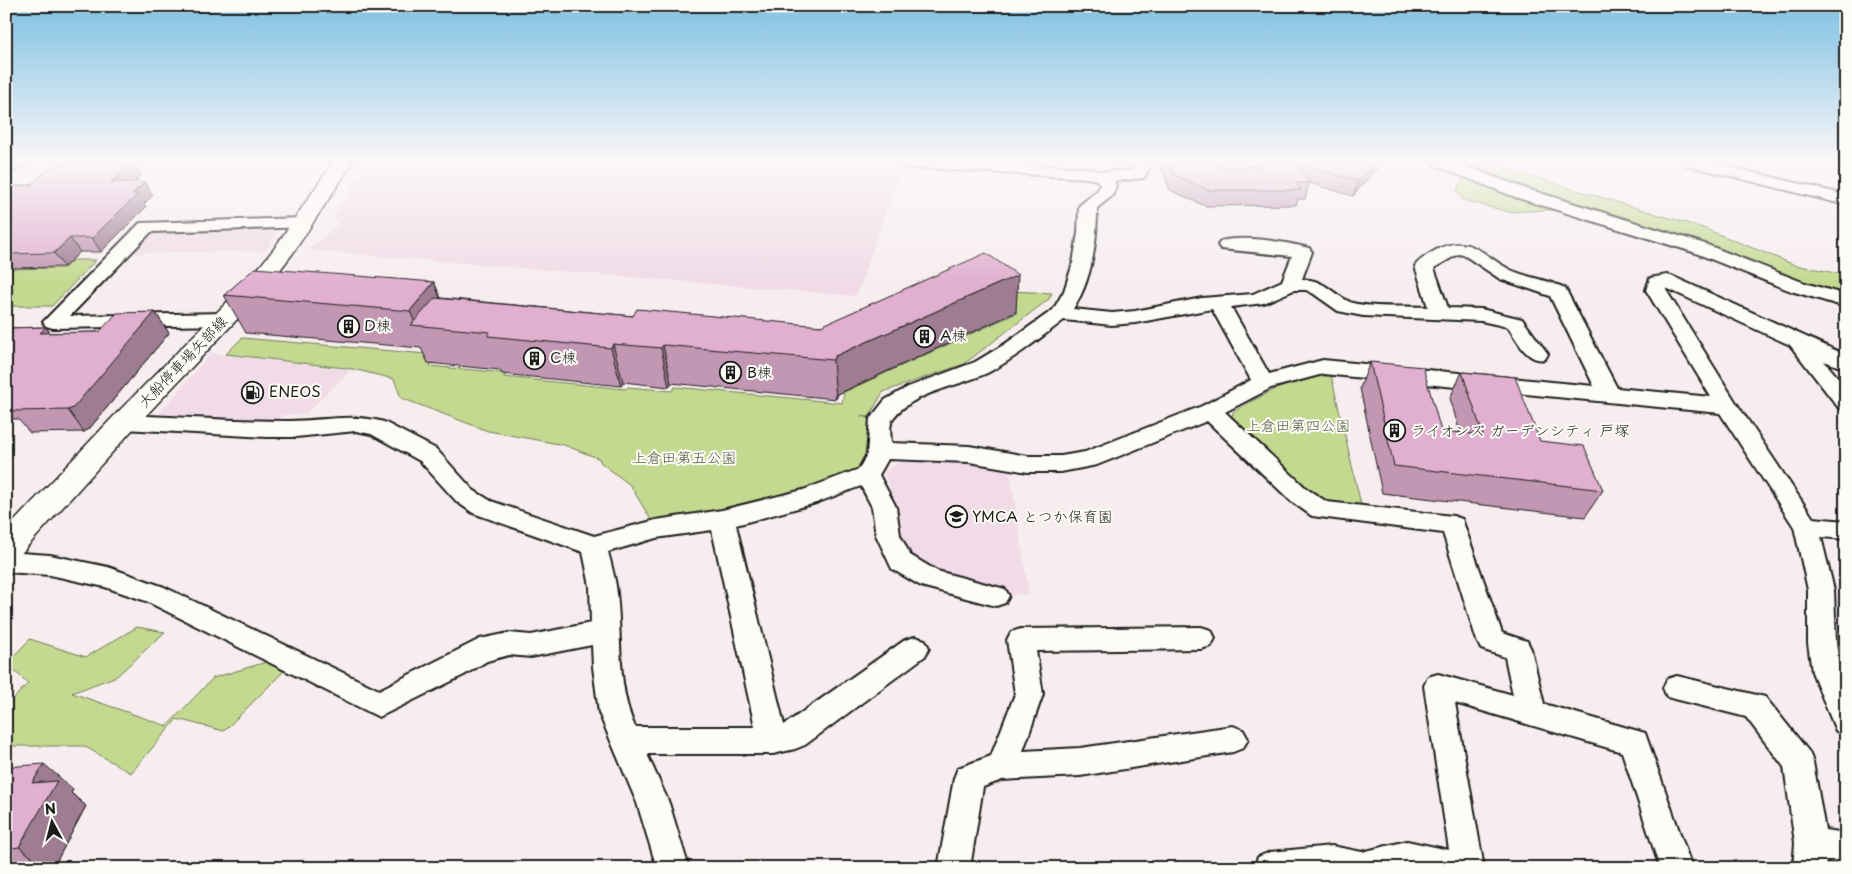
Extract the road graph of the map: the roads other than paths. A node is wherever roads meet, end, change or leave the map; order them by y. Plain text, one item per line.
1 (316, 203) edge
2 (1092, 203) edge
3 (1554, 203) edge
4 (302, 223) junction
5 (1227, 245) dead end
6 (1292, 284) junction
7 (1846, 301) edge
8 (1219, 303) junction
9 (1060, 314) junction
10 (1440, 314) junction
11 (225, 319) junction
12 (1798, 342) junction
13 (1538, 354) dead end
14 (1846, 363) edge
15 (1263, 383) junction
16 (1609, 394) junction
17 (1846, 402) edge
18 (1727, 406) junction
19 (1210, 411) junction
20 (124, 422) junction
21 (880, 451) junction
22 (867, 475) junction
23 (722, 519) junction
24 (1806, 526) junction
25 (1846, 530) edge
26 (594, 546) junction
27 (6, 550) edge
28 (6, 562) edge
29 (996, 596) dead end
30 (606, 631) junction
31 (1202, 638) dead end
32 (915, 648) dead end
33 (1677, 688) dead end
34 (1532, 712) junction
35 (1846, 722) edge
36 (1233, 739) dead end
37 (625, 740) junction
38 (773, 742) junction
39 (1002, 766) junction
40 (1846, 849) edge
41 (1810, 856) edge
42 (672, 867) edge
43 (954, 868) edge
44 (1270, 868) edge
45 (1361, 868) edge
46 (1456, 868) edge
47 (1468, 868) edge
48 (1676, 868) edge

1 - 4 main road, 大船停車場矢部線
2 - 9 street
3 - 7 street
4 - 11 main road, 大船停車場矢部線
4 - 11 street
5 - 6 street
6 - 8 street
6 - 10 street
8 - 9 street
8 - 15 street
9 - 21 street
10 - 13 street
10 - 16 street
11 - 20 main road, 大船停車場矢部線
12 - 14 street
12 - 17 street
12 - 18 street
15 - 16 street
15 - 19 street
16 - 18 street
18 - 24 street
19 - 21 street
19 - 34 street
20 - 26 street
20 - 27 main road, 大船停車場矢部線
21 - 22 street
22 - 23 street
22 - 29 street
23 - 26 street
23 - 38 street
24 - 25 street
24 - 35 street
26 - 30 street
28 - 30 street
30 - 37 street
31 - 39 street
32 - 38 street
33 - 41 street
34 - 47 street
34 - 48 street
36 - 39 street
37 - 38 street
37 - 42 street
39 - 43 street
40 - 41 street
44 - 45 street
45 - 46 street

